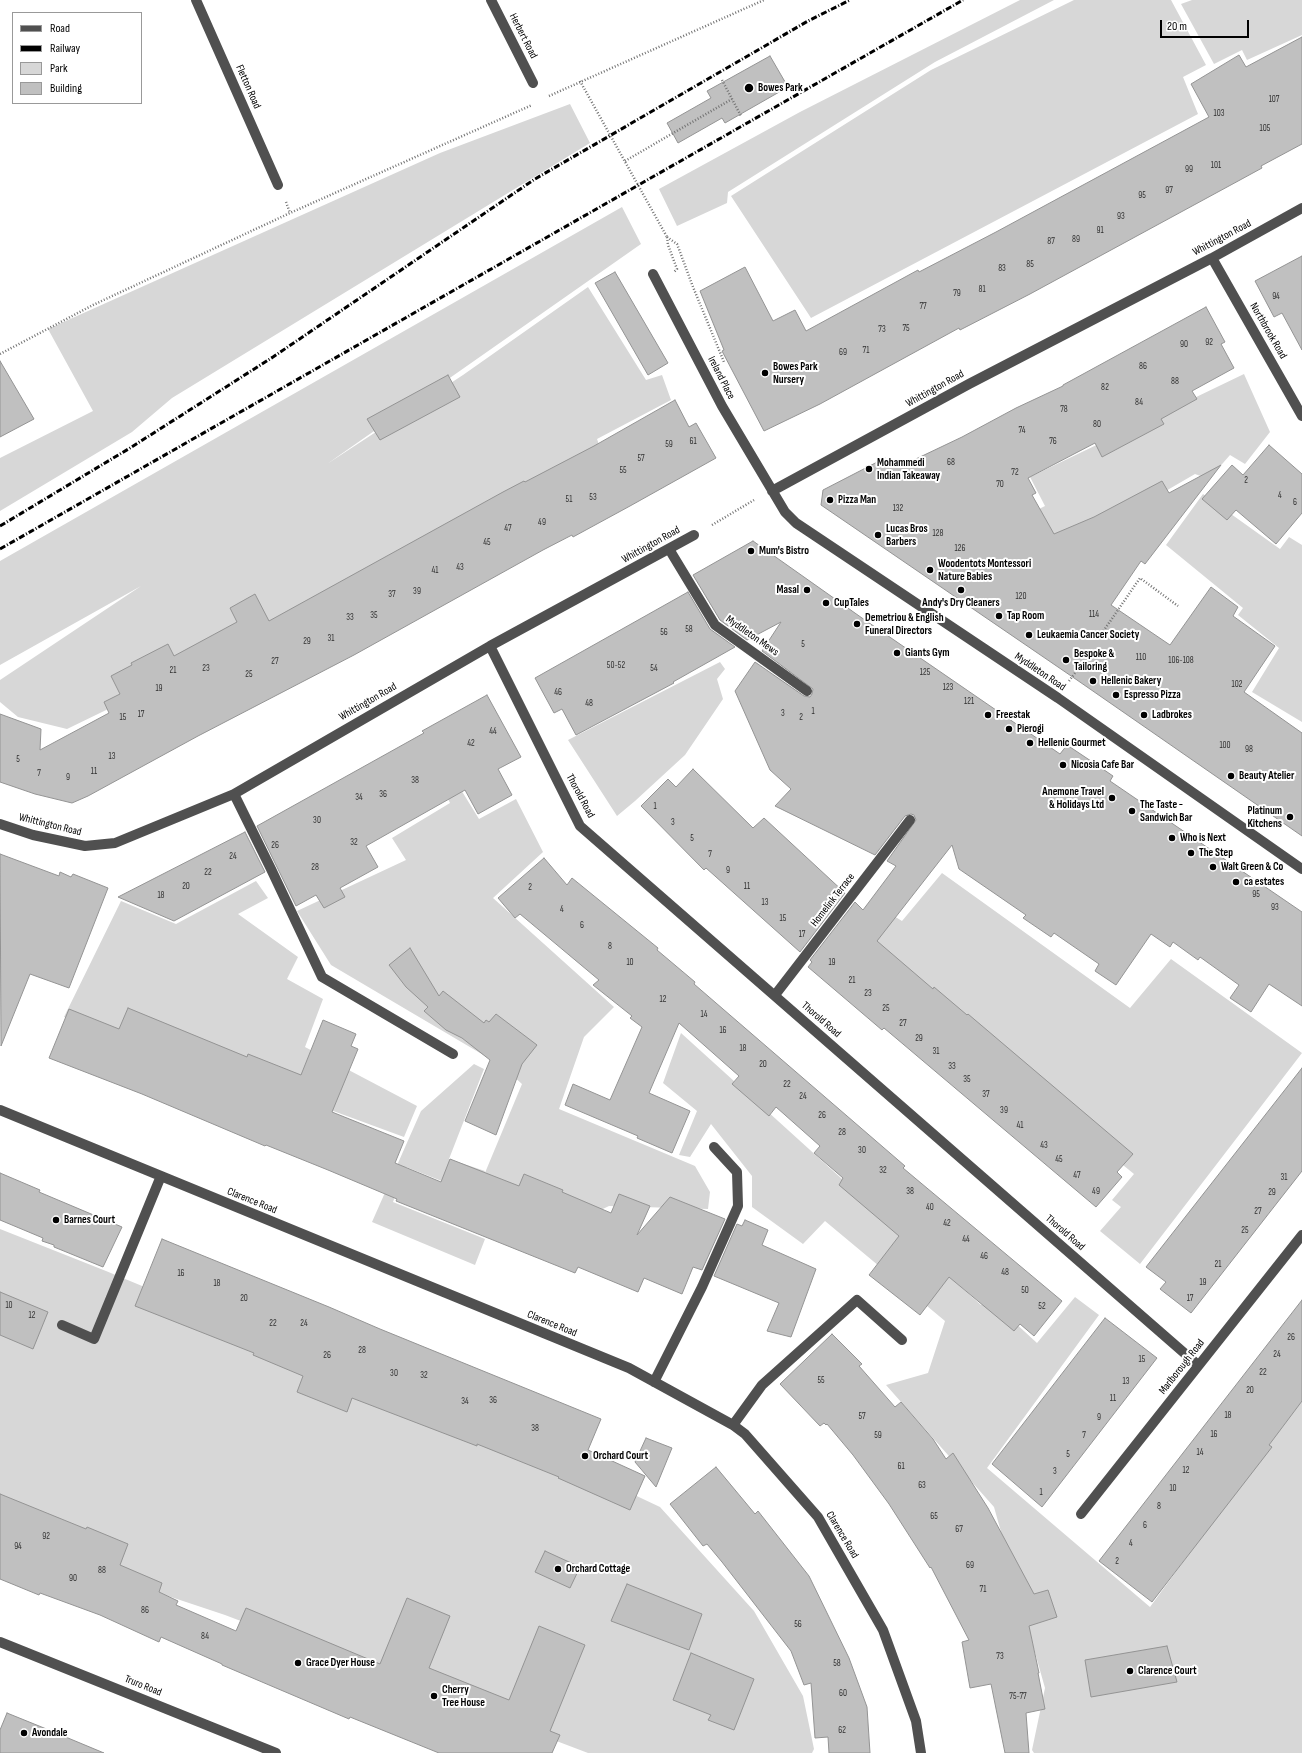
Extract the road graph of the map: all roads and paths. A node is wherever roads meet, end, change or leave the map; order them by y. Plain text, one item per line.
1 (196, 0) edge
2 (491, 0) edge
3 (764, 0) edge
4 (722, 80) dead end
5 (580, 81) junction
6 (533, 83) dead end
7 (547, 97) dead end
8 (732, 99) junction
9 (534, 104) dead end
10 (741, 116) dead end
11 (625, 161) junction
12 (278, 184) dead end
13 (1302, 208) edge
14 (667, 237) junction
15 (1212, 258) junction
16 (677, 269) dead end
17 (653, 274) dead end
18 (0, 354) edge
19 (723, 367) dead end
20 (1302, 416) edge
21 (772, 491) junction
22 (694, 535) joint
23 (669, 549) junction
24 (1178, 606) dead end
25 (1100, 636) dead end
26 (490, 646) junction
27 (807, 691) dead end
28 (234, 794) junction
29 (910, 820) dead end
30 (0, 824) edge
31 (1302, 868) edge
32 (775, 995) junction
33 (453, 1054) dead end
34 (0, 1110) edge
35 (714, 1147) dead end
36 (161, 1176) junction
37 (1302, 1236) edge
38 (62, 1325) dead end
39 (902, 1340) dead end
40 (1198, 1366) junction
41 (654, 1382) junction
42 (733, 1425) junction
43 (1081, 1514) dead end
44 (0, 1642) edge
45 (276, 1753) edge
46 (921, 1753) edge

1 - 12 street, Fletton Road
2 - 6 street, Herbert Road
3 - 5 path
4 - 8 path
5 - 7 path
5 - 11 path, bridge
8 - 10 path
8 - 11 path
9 - 18 path
11 - 14 path, bridge
13 - 15 street, Whittington Road
14 - 16 path
14 - 19 path
15 - 20 street, Northbrook Road
15 - 21 street, Whittington Road
17 - 21 street, Ireland Place
21 - 22 path, Whittington Road
21 - 31 street, Myddleton Road
22 - 23 street, Whittington Road
23 - 26 street, Whittington Road
23 - 27 street, Myddleton Mews
24 - 25 path
26 - 28 street, Whittington Road
26 - 32 street, Thorold Road
28 - 30 street, Whittington Road
28 - 33 street
29 - 32 street, Homelink Terrace
32 - 40 street, Thorold Road
34 - 36 street, Clarence Road
35 - 41 street
36 - 38 street
36 - 41 street, Clarence Road
37 - 40 street, Marlborough Road
39 - 42 street
40 - 43 street, Marlborough Road
41 - 42 street, Clarence Road
42 - 46 street, Clarence Road
44 - 45 street, Truro Road

